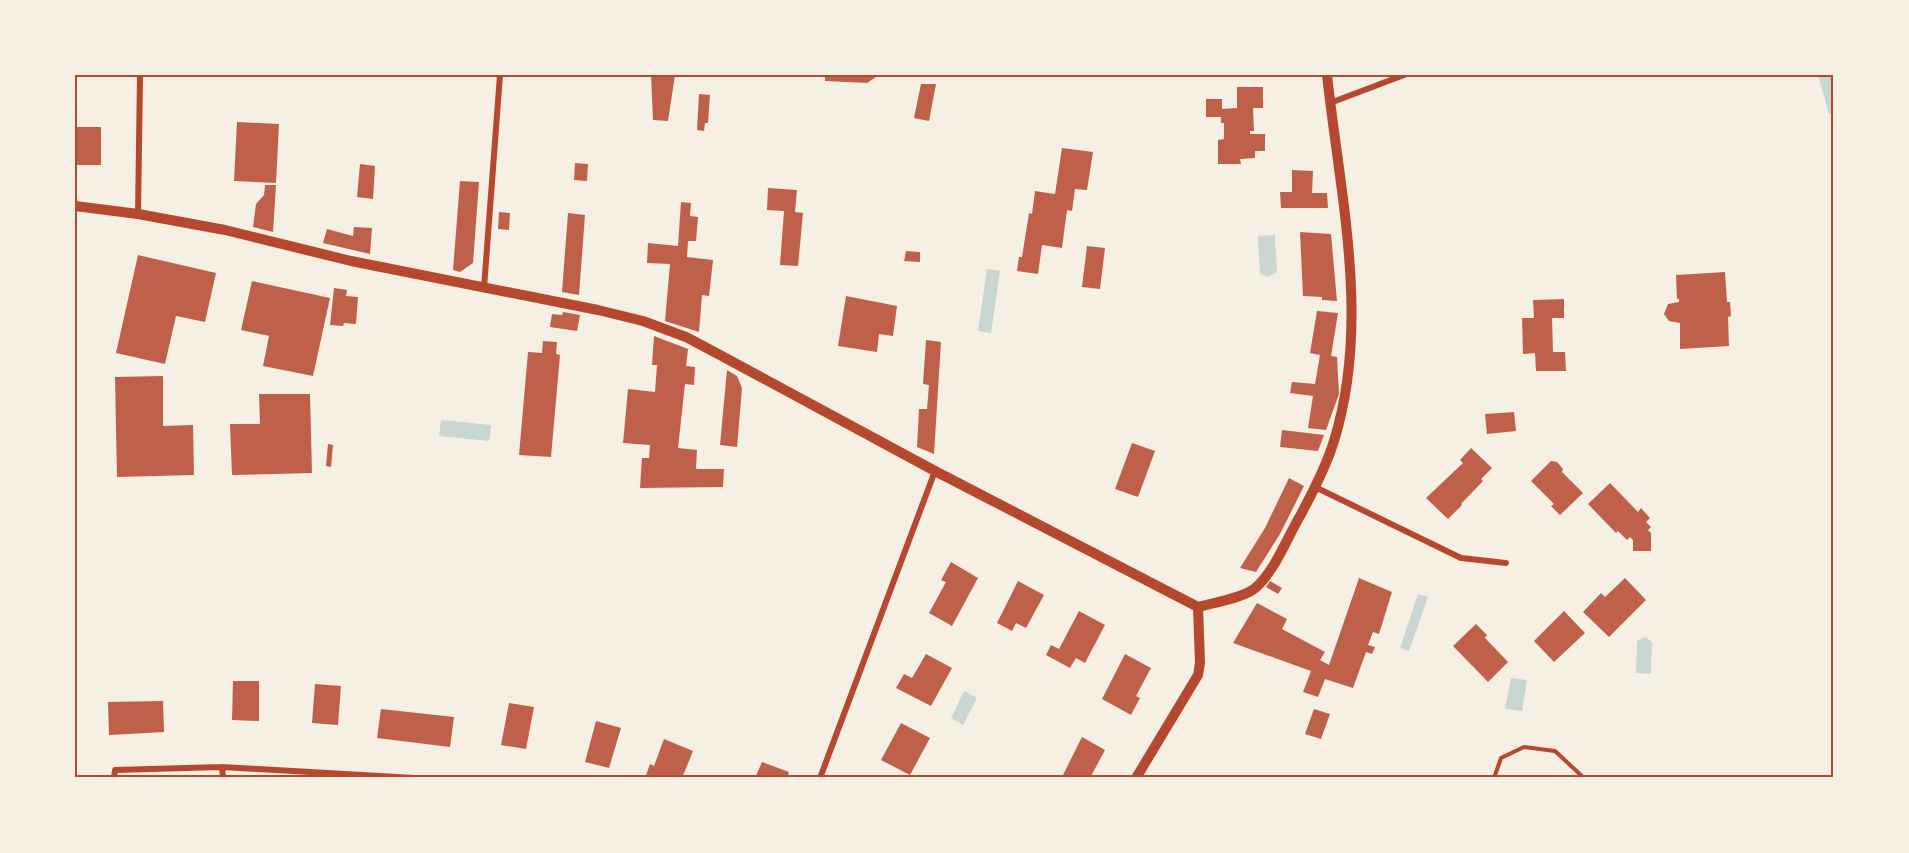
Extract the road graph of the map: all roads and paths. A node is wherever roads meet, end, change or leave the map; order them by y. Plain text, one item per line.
1 (140, 75) edge
2 (500, 75) edge
3 (1327, 75) edge
4 (1404, 75) edge
5 (1330, 103) junction
6 (75, 206) edge
7 (138, 214) junction
8 (484, 288) junction
9 (935, 471) junction
10 (1315, 487) junction
11 (1506, 563) dead end
12 (1198, 607) junction
13 (222, 767) junction
14 (114, 778) edge
15 (223, 778) edge
16 (414, 778) edge
17 (820, 778) edge
18 (1136, 778) edge
19 (1494, 778) edge
20 (1584, 778) edge

1 - 7 street
2 - 8 street
3 - 5 street
4 - 5 street
5 - 10 street
6 - 7 street
7 - 8 street
8 - 9 street
9 - 12 street
9 - 17 street
10 - 11 street
10 - 12 street
12 - 18 street
13 - 14 street
13 - 15 street
13 - 16 street
19 - 20 path

